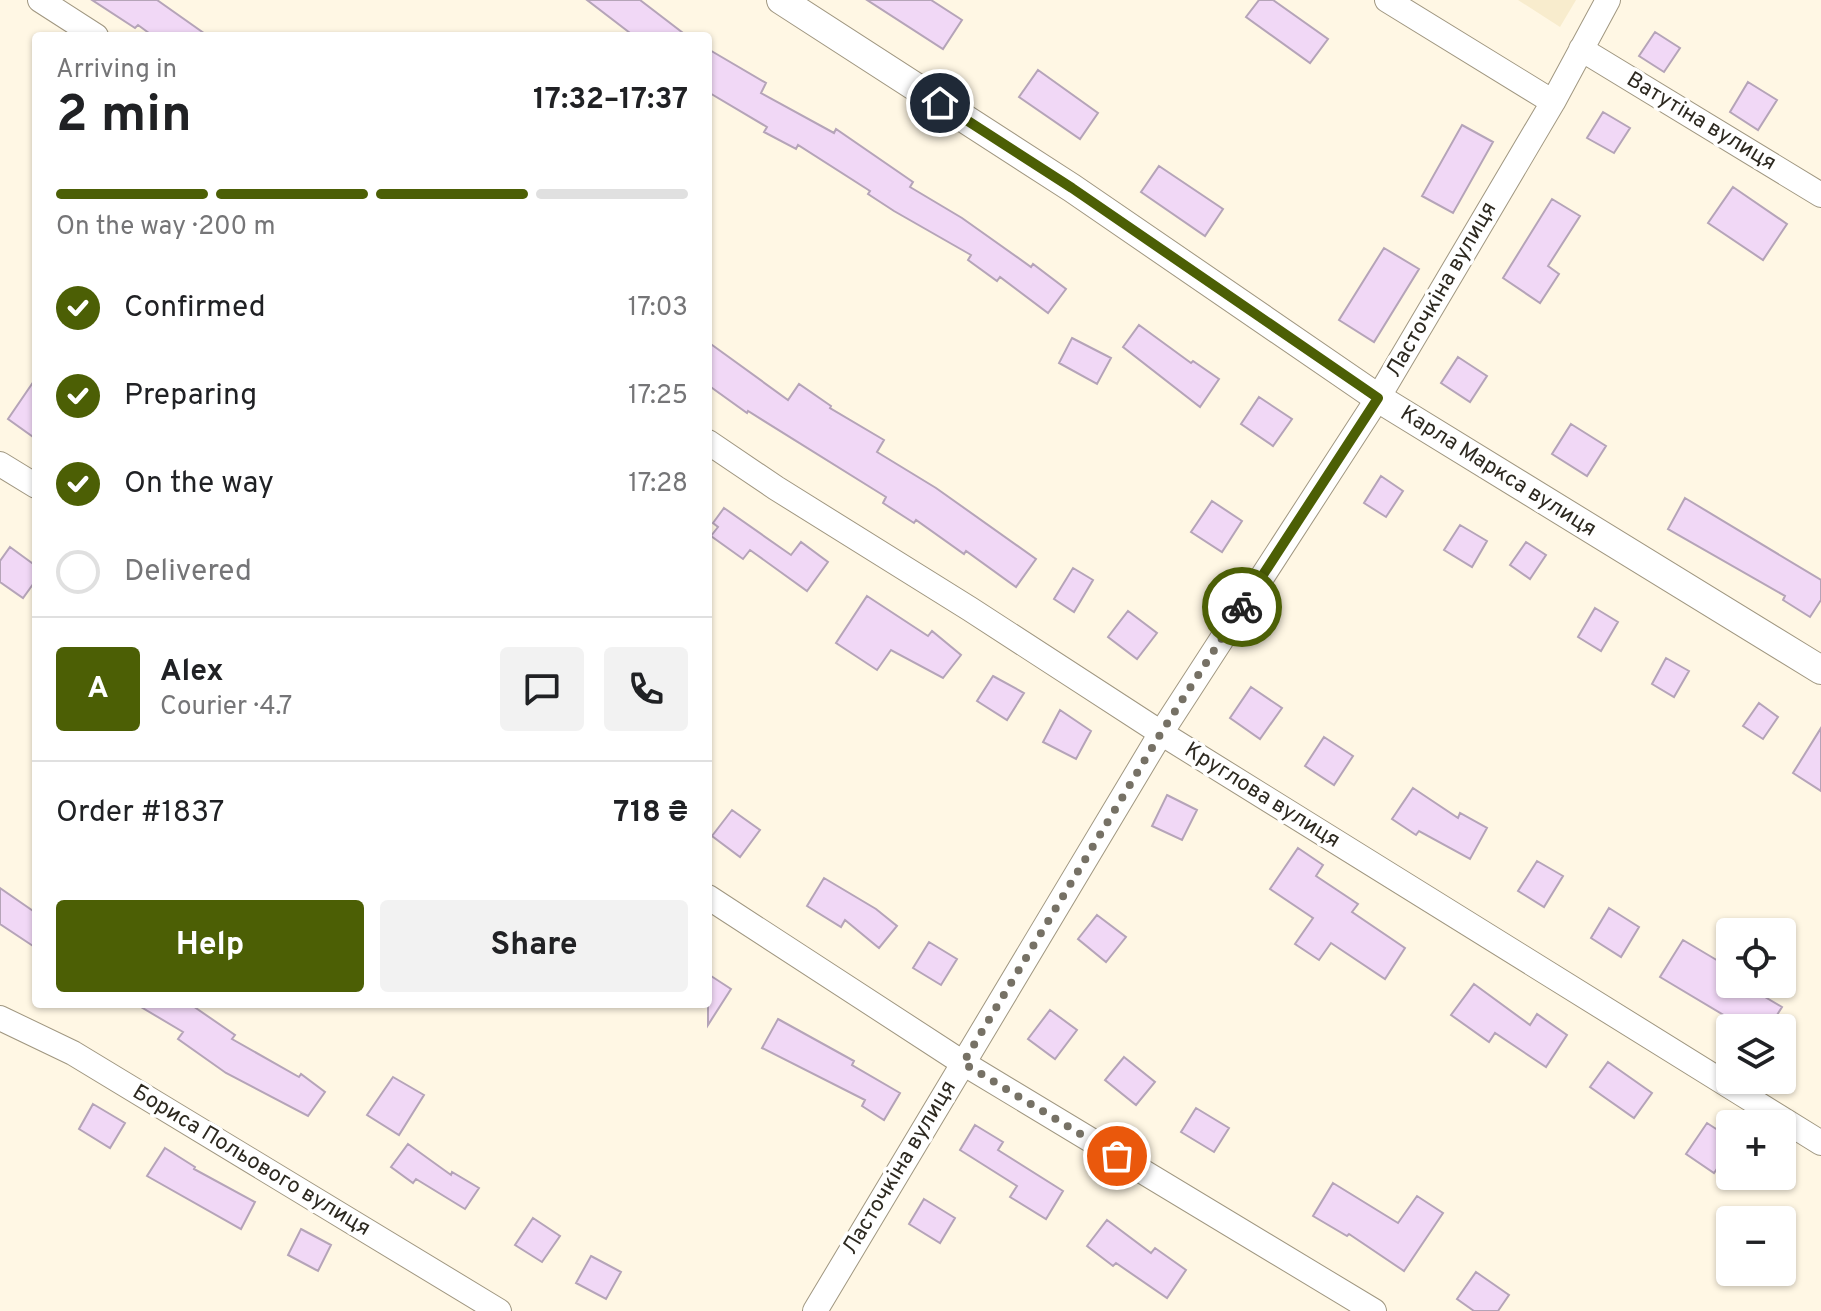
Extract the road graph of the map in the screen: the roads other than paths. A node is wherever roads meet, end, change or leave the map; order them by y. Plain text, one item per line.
1 (40, 0) edge
2 (781, 0) edge
3 (1387, 0) edge
4 (1608, 0) edge
5 (90, 32) edge
6 (1581, 49) junction
7 (1553, 102) junction
8 (1821, 195) edge
9 (1378, 398) junction
10 (712, 445) edge
11 (0, 464) edge
12 (32, 484) edge
13 (1821, 670) edge
14 (1161, 733) junction
15 (712, 900) edge
16 (0, 1018) edge
17 (963, 1063) junction
18 (1821, 1143) edge
19 (499, 1311) edge
20 (815, 1311) edge
21 (1374, 1311) edge

1 - 5 street
2 - 9 street, Карла Маркса вулиця
3 - 7 street
4 - 6 street, Ласточкіна вулиця
6 - 7 street, Ласточкіна вулиця
6 - 8 street, Ватутіна вулиця
7 - 9 street, Ласточкіна вулиця
9 - 13 street, Карла Маркса вулиця
9 - 14 street, Ласточкіна вулиця
10 - 14 street, Круглова вулиця
11 - 12 street
14 - 17 street, Ласточкіна вулиця
14 - 18 street, Круглова вулиця
15 - 17 street
16 - 19 street, Бориса Польового вулиця
17 - 20 street, Ласточкіна вулиця
17 - 21 street

